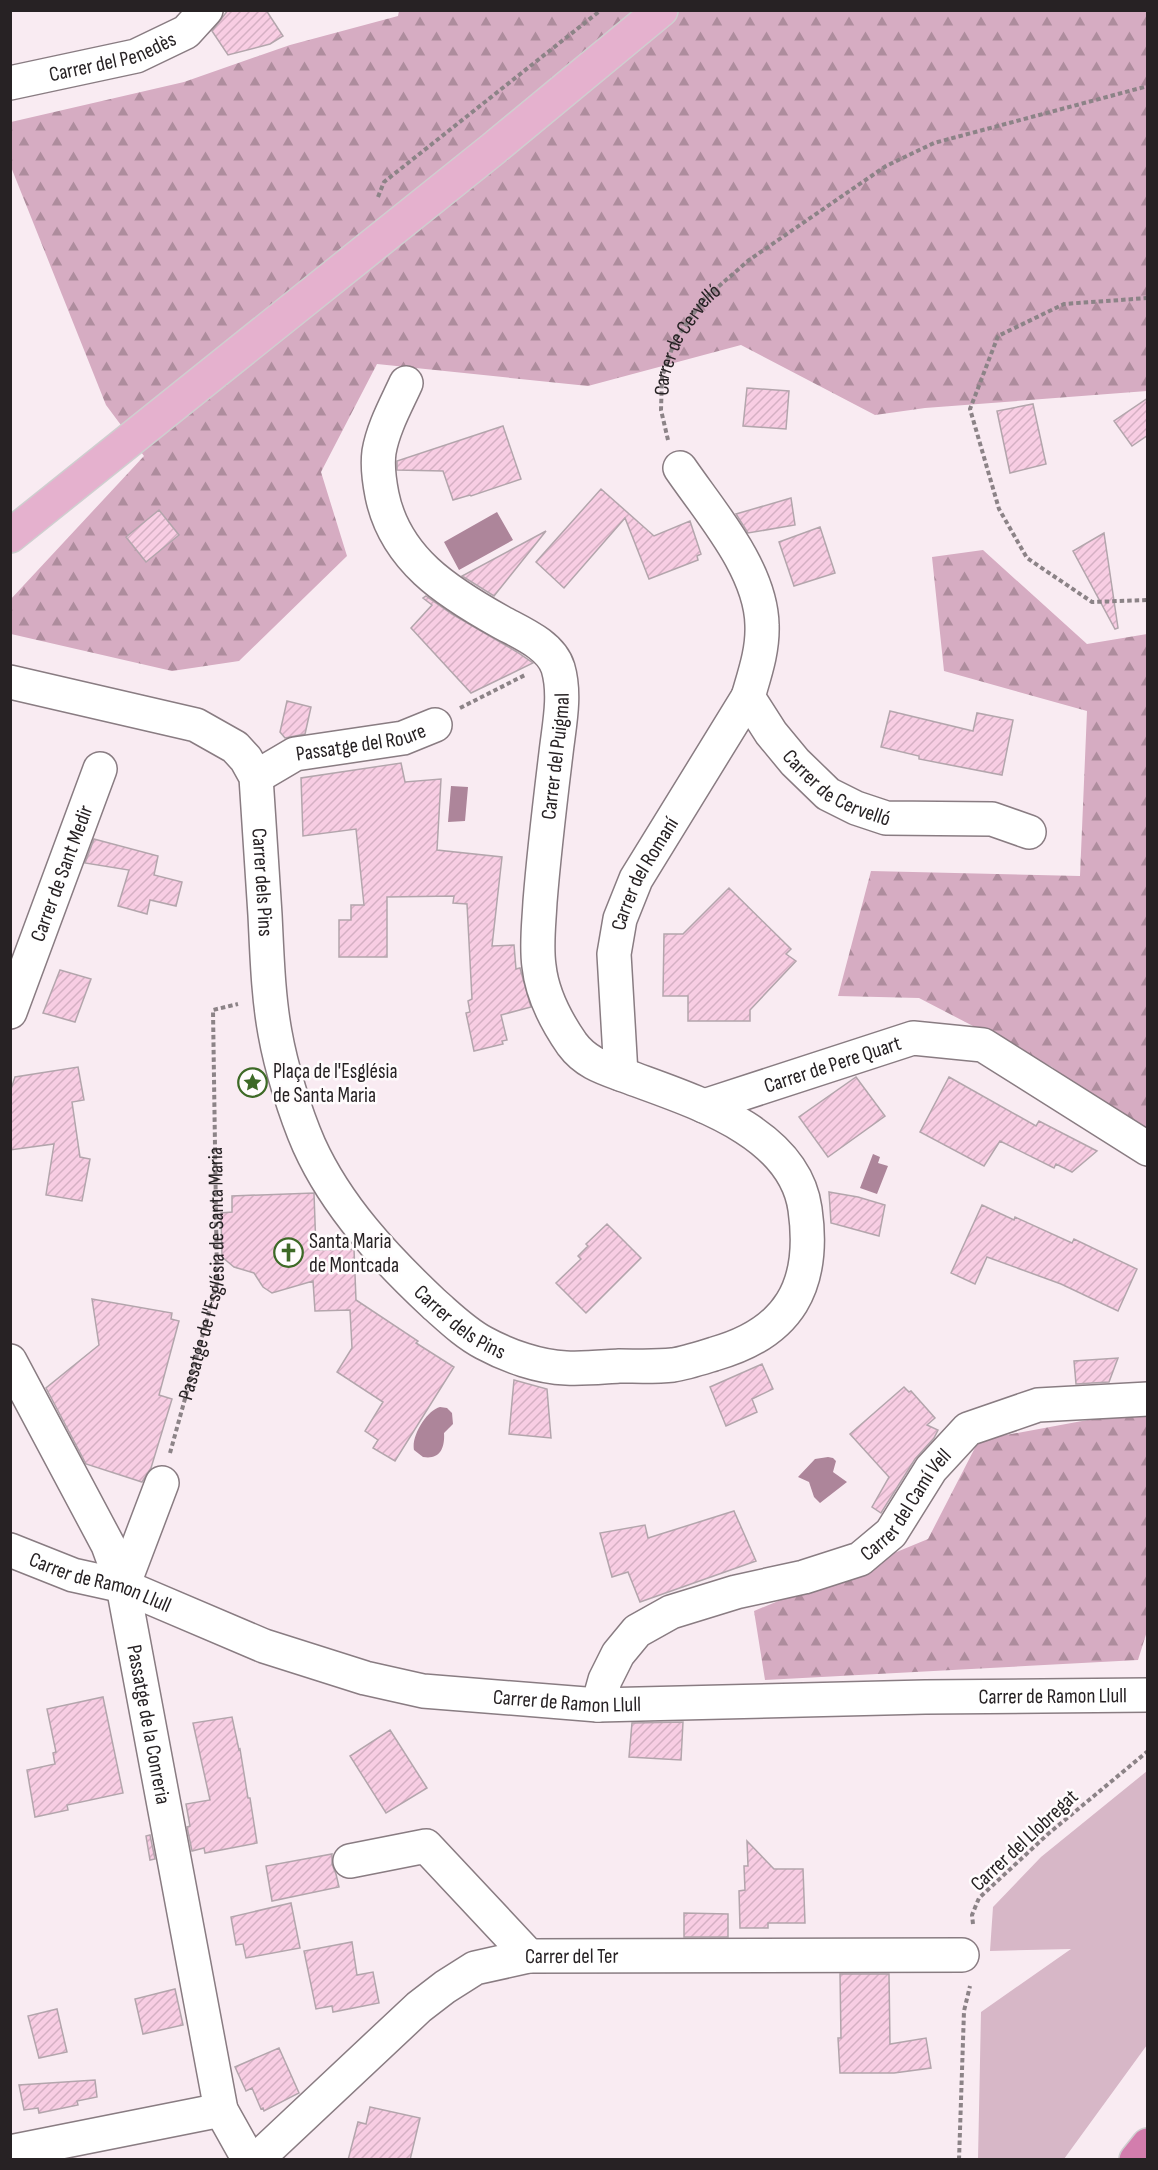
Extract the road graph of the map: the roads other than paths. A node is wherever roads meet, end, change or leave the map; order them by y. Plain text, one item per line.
1 (206, 10) edge
2 (661, 10) edge
3 (10, 84) edge
4 (406, 383) dead end
5 (680, 468) road end
6 (10, 536) edge
7 (10, 682) edge
8 (748, 697) junction
9 (448, 716) road end
10 (100, 769) dead end
11 (256, 777) junction
12 (1029, 832) dead end
13 (10, 1012) edge
14 (621, 1074) junction
15 (704, 1106) junction
16 (1148, 1149) edge
17 (10, 1361) edge
18 (1148, 1399) edge
19 (162, 1483) road end
20 (10, 1550) edge
21 (123, 1586) junction
22 (1148, 1695) edge
23 (598, 1705) junction
24 (350, 1861) dead end
25 (969, 1953) road end
26 (529, 1956) junction
27 (221, 2110) junction
28 (1148, 2145) edge
29 (10, 2152) edge
30 (249, 2160) edge
31 (256, 2160) edge
32 (1136, 2160) edge

1 - 3 street, Carrer del Penedès
2 - 6 main road
4 - 14 street, Carrer del Puigmal
5 - 8 street
7 - 11 street, Carrer dels Pins
8 - 12 street, Carrer de Cervelló
8 - 14 street, Carrer del Romaní
9 - 11 street, Passatge del Roure
10 - 13 street, Carrer de Sant Medir
11 - 15 street, Carrer dels Pins
14 - 15 street, Carrer dels Pins
15 - 16 street, Carrer de Pere Quart
17 - 21 street, Passatge de la Conreria
18 - 23 street, Carrer del Camí Vell
19 - 21 street
20 - 21 street, Carrer de Ramon Llull
21 - 23 street, Carrer de Ramon Llull
21 - 27 street, Passatge de la Conreria
22 - 23 street, Carrer de Ramon Llull
24 - 26 street
25 - 26 street, Carrer del Ter
26 - 31 street, Carrer del Ter
27 - 29 street
27 - 30 street, Passatge de la Conreria
28 - 32 highway

